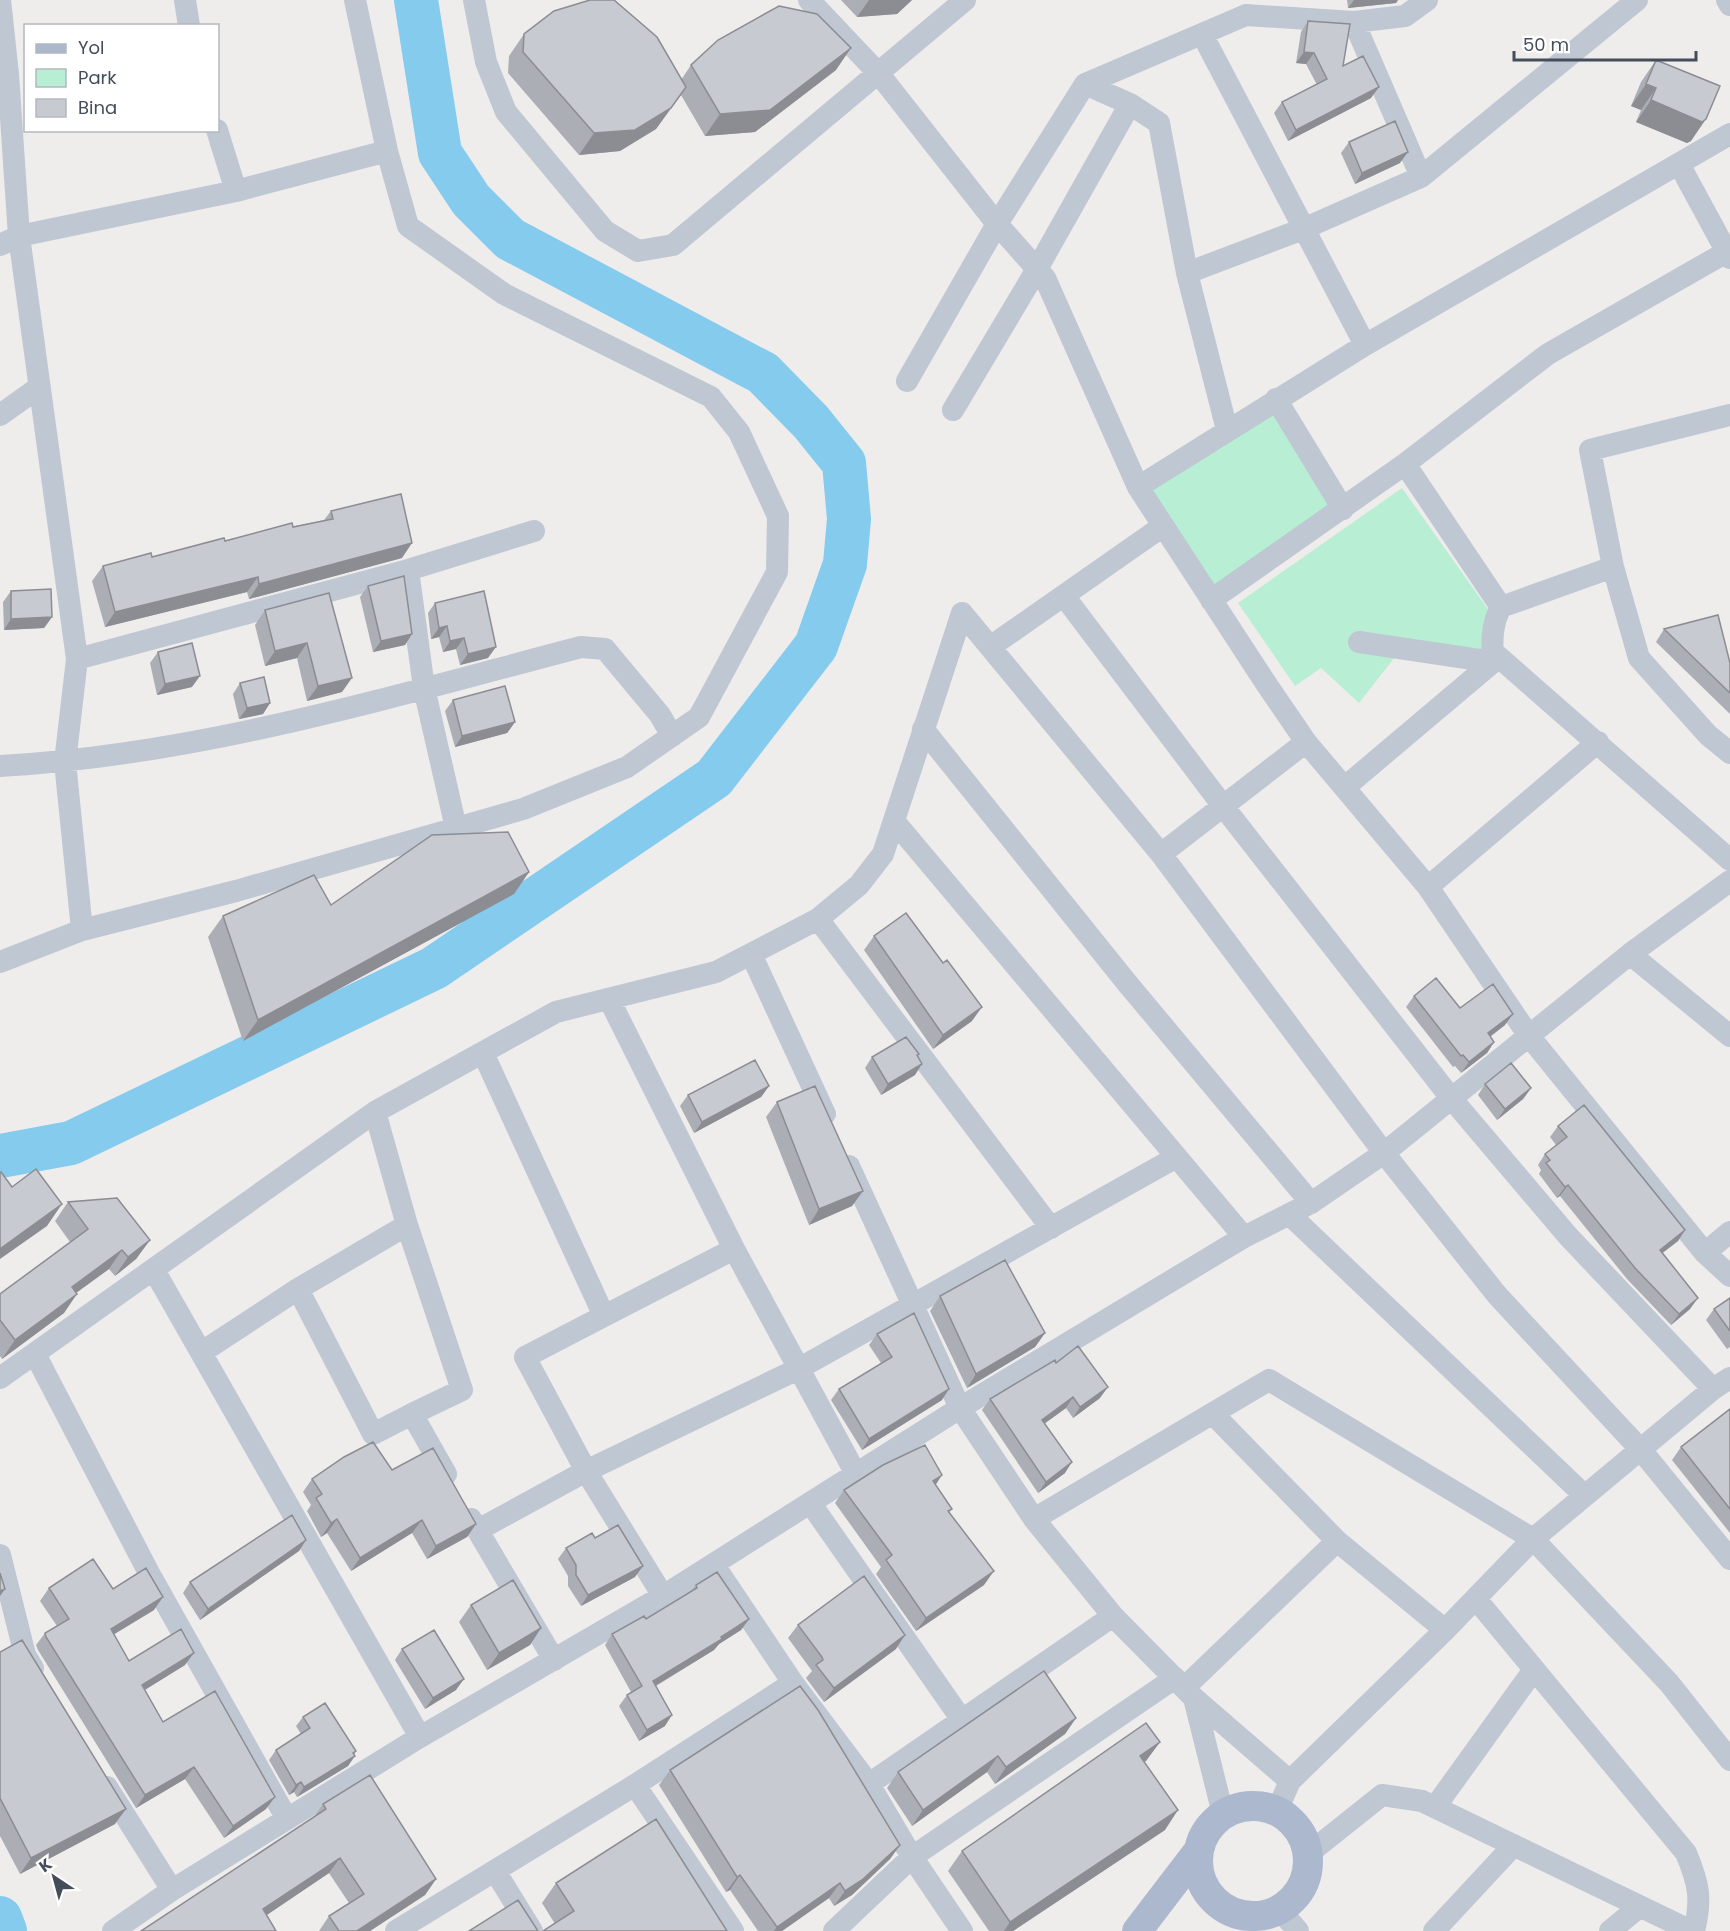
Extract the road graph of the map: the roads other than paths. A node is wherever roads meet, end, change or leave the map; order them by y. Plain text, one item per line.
1 (0, 0) edge
2 (184, 0) edge
3 (355, 0) edge
4 (474, 0) edge
5 (809, 0) edge
6 (965, 0) edge
7 (1427, 0) edge
8 (1637, 0) edge
9 (1727, 0) edge
10 (1730, 5) edge
11 (1404, 8) edge
12 (1354, 22) junction
13 (189, 24) edge
14 (1202, 34) junction
15 (879, 74) junction
16 (4, 77) edge
17 (1085, 84) junction
18 (1130, 104) junction
19 (219, 132) edge
20 (1730, 134) edge
21 (387, 151) junction
22 (1679, 164) junction
23 (1421, 177) junction
24 (236, 191) junction
25 (997, 224) junction
26 (1303, 229) junction
27 (9, 240) edge
28 (1729, 253) edge
29 (1037, 269) junction
30 (1187, 273) junction
31 (1365, 345) junction
32 (907, 381) dead end
33 (38, 388) junction
34 (1276, 399) junction
35 (953, 410) dead end
36 (0, 415) edge
37 (1730, 415) edge
38 (1227, 430) junction
39 (1405, 464) junction
40 (1138, 487) junction
41 (1343, 509) junction
42 (1163, 526) junction
43 (534, 531) dead end
44 (1613, 567) junction
45 (408, 570) junction
46 (1064, 596) junction
47 (1211, 600) junction
48 (1501, 607) junction
49 (1359, 642) dead end
50 (990, 647) junction
51 (1493, 657) junction
52 (77, 659) junction
53 (424, 688) junction
54 (923, 729) junction
55 (672, 736) junction
56 (1306, 742) junction
57 (1598, 742) junction
58 (1730, 753) edge
59 (65, 762) junction
60 (0, 766) edge
61 (1345, 787) junction
62 (1223, 806) junction
63 (894, 821) junction
64 (456, 828) junction
65 (1161, 854) junction
66 (1730, 860) edge
67 (1730, 881) edge
68 (1428, 887) junction
69 (818, 919) junction
70 (82, 930) junction
71 (751, 954) junction
72 (1630, 954) junction
73 (0, 962) edge
74 (609, 999) junction
75 (1730, 1035) edge
76 (1529, 1036) junction
77 (483, 1053) junction
78 (1451, 1098) junction
79 (375, 1112) junction
80 (1384, 1153) junction
81 (1175, 1158) junction
82 (1311, 1203) junction
83 (1288, 1214) junction
84 (407, 1225) junction
85 (1051, 1228) junction
86 (1730, 1232) edge
87 (1244, 1237) junction
88 (734, 1249) junction
89 (1705, 1253) junction
90 (154, 1270) junction
91 (1730, 1276) edge
92 (298, 1289) junction
93 (914, 1306) junction
94 (604, 1316) junction
95 (202, 1352) junction
96 (35, 1354) junction
97 (798, 1369) junction
98 (0, 1378) edge
99 (1721, 1384) edge
100 (960, 1408) junction
101 (412, 1414) junction
102 (1213, 1414) junction
103 (1641, 1450) junction
104 (586, 1471) junction
105 (856, 1474) junction
106 (1584, 1495) junction
107 (811, 1504) junction
108 (1034, 1519) junction
109 (478, 1530) junction
110 (1533, 1539) junction
111 (1337, 1541) junction
112 (0, 1555) edge
113 (1730, 1559) edge
114 (714, 1565) junction
115 (663, 1596) junction
116 (1476, 1599) junction
117 (1113, 1616) junction
118 (1445, 1630) junction
119 (554, 1660) junction
120 (1533, 1671) junction
121 (793, 1683) junction
122 (44, 1684) edge
123 (1185, 1688) junction
124 (962, 1720) junction
125 (420, 1737) junction
126 (1730, 1760) edge
127 (98, 1773) edge
128 (364, 1773) junction
129 (1290, 1781) junction
130 (869, 1784) junction
131 (635, 1785) junction
132 (376, 1792) edge
133 (1435, 1807) junction
134 (1278, 1811) junction
135 (1223, 1814) junction
136 (287, 1819) junction
137 (1514, 1845) junction
138 (1198, 1850) junction
139 (1308, 1854) junction
140 (912, 1857) junction
141 (495, 1871) junction
142 (433, 1881) edge
143 (172, 1890) junction
144 (445, 1901) junction
145 (1639, 1907) junction
146 (1287, 1923) edge
147 (113, 1931) edge
148 (396, 1931) edge
149 (532, 1931) edge
150 (732, 1931) edge
151 (834, 1931) edge
152 (962, 1931) edge
153 (1137, 1931) edge
154 (1244, 1931) edge
155 (1434, 1931) edge
156 (1611, 1931) edge
157 (1692, 1931) edge

1 - 16 street
2 - 13 street
3 - 21 street
4 - 15 street
5 - 15 street
6 - 15 street
7 - 11 street
8 - 23 street
9 - 10 street
11 - 12 street
12 - 14 street
12 - 23 street
14 - 17 street
14 - 26 street
15 - 25 street
16 - 27 street
17 - 18 street
17 - 25 street
18 - 29 street
18 - 30 street
19 - 24 street
20 - 22 street
21 - 24 street
21 - 55 street
22 - 28 street
22 - 31 street
23 - 26 street
24 - 27 street
25 - 29 street
25 - 32 street
26 - 30 street
26 - 31 street
27 - 33 street
28 - 39 street
29 - 35 street
29 - 40 street
30 - 38 street
31 - 34 street
33 - 36 street
33 - 52 street
34 - 38 street
34 - 41 street
37 - 44 street
38 - 40 street
39 - 41 street
39 - 48 street
40 - 42 street
41 - 47 street
42 - 46 street
42 - 47 street
43 - 45 street
44 - 48 street
44 - 58 street
45 - 52 street
45 - 53 street
46 - 50 street
46 - 62 street
47 - 56 street
48 - 51 street
49 - 51 street
50 - 54 street
50 - 65 street
51 - 57 street
51 - 61 street
52 - 59 street
53 - 55 street
53 - 59 street
53 - 64 street
54 - 63 street
54 - 82 street
55 - 64 street
56 - 61 street
56 - 62 street
57 - 66 street
57 - 68 street
59 - 60 street
59 - 70 street
61 - 68 street
62 - 65 street
62 - 78 street
63 - 69 street
63 - 81 street
64 - 70 street
65 - 80 street
67 - 72 street
68 - 76 street
69 - 71 street
69 - 85 street
70 - 73 street
71 - 74 street
71 - 93 street
72 - 75 street
72 - 76 street
74 - 77 street
74 - 88 street
76 - 78 street
76 - 89 street
77 - 79 street
77 - 94 street
78 - 80 street
78 - 99 street
79 - 84 street
79 - 90 street
80 - 82 street
80 - 103 street
81 - 85 street
81 - 87 street
82 - 83 street
83 - 87 street
83 - 106 street
84 - 92 street
84 - 101 street
85 - 93 street
86 - 89 street
87 - 100 street
88 - 94 street
88 - 97 street
89 - 91 street
90 - 95 street
90 - 96 street
92 - 95 street
92 - 101 street
93 - 97 street
93 - 100 street
94 - 104 street
95 - 125 street
96 - 98 street
96 - 136 street
97 - 104 street
97 - 105 street
99 - 103 street
100 - 105 street
100 - 108 street
101 - 109 street
102 - 108 street
102 - 110 street
102 - 111 street
103 - 106 street
103 - 113 street
104 - 109 street
104 - 115 street
105 - 107 street
106 - 110 street
107 - 114 street
107 - 124 street
108 - 117 street
109 - 119 street
110 - 116 street
110 - 126 street
111 - 118 street
111 - 123 street
112 - 122 street
114 - 115 street
114 - 121 street
115 - 119 street
116 - 118 street
116 - 120 street
117 - 123 street
117 - 124 street
118 - 129 street
119 - 125 street
120 - 133 street
120 - 157 street
121 - 130 street
121 - 131 street
123 - 129 street
123 - 135 street
123 - 140 street
124 - 130 street
125 - 128 street
127 - 143 street
128 - 132 street
128 - 136 street
129 - 134 street
130 - 140 street
131 - 141 street
131 - 150 street
133 - 137 street
133 - 139 street
134 - 135 main road
134 - 139 main road
135 - 138 main road
136 - 143 street
137 - 145 street
137 - 155 street
138 - 146 main road
138 - 153 main road
139 - 146 main road
140 - 151 street
140 - 152 street
141 - 144 street
141 - 149 street
142 - 144 street
143 - 147 street
144 - 148 street
145 - 156 street
145 - 157 street
146 - 154 main road

